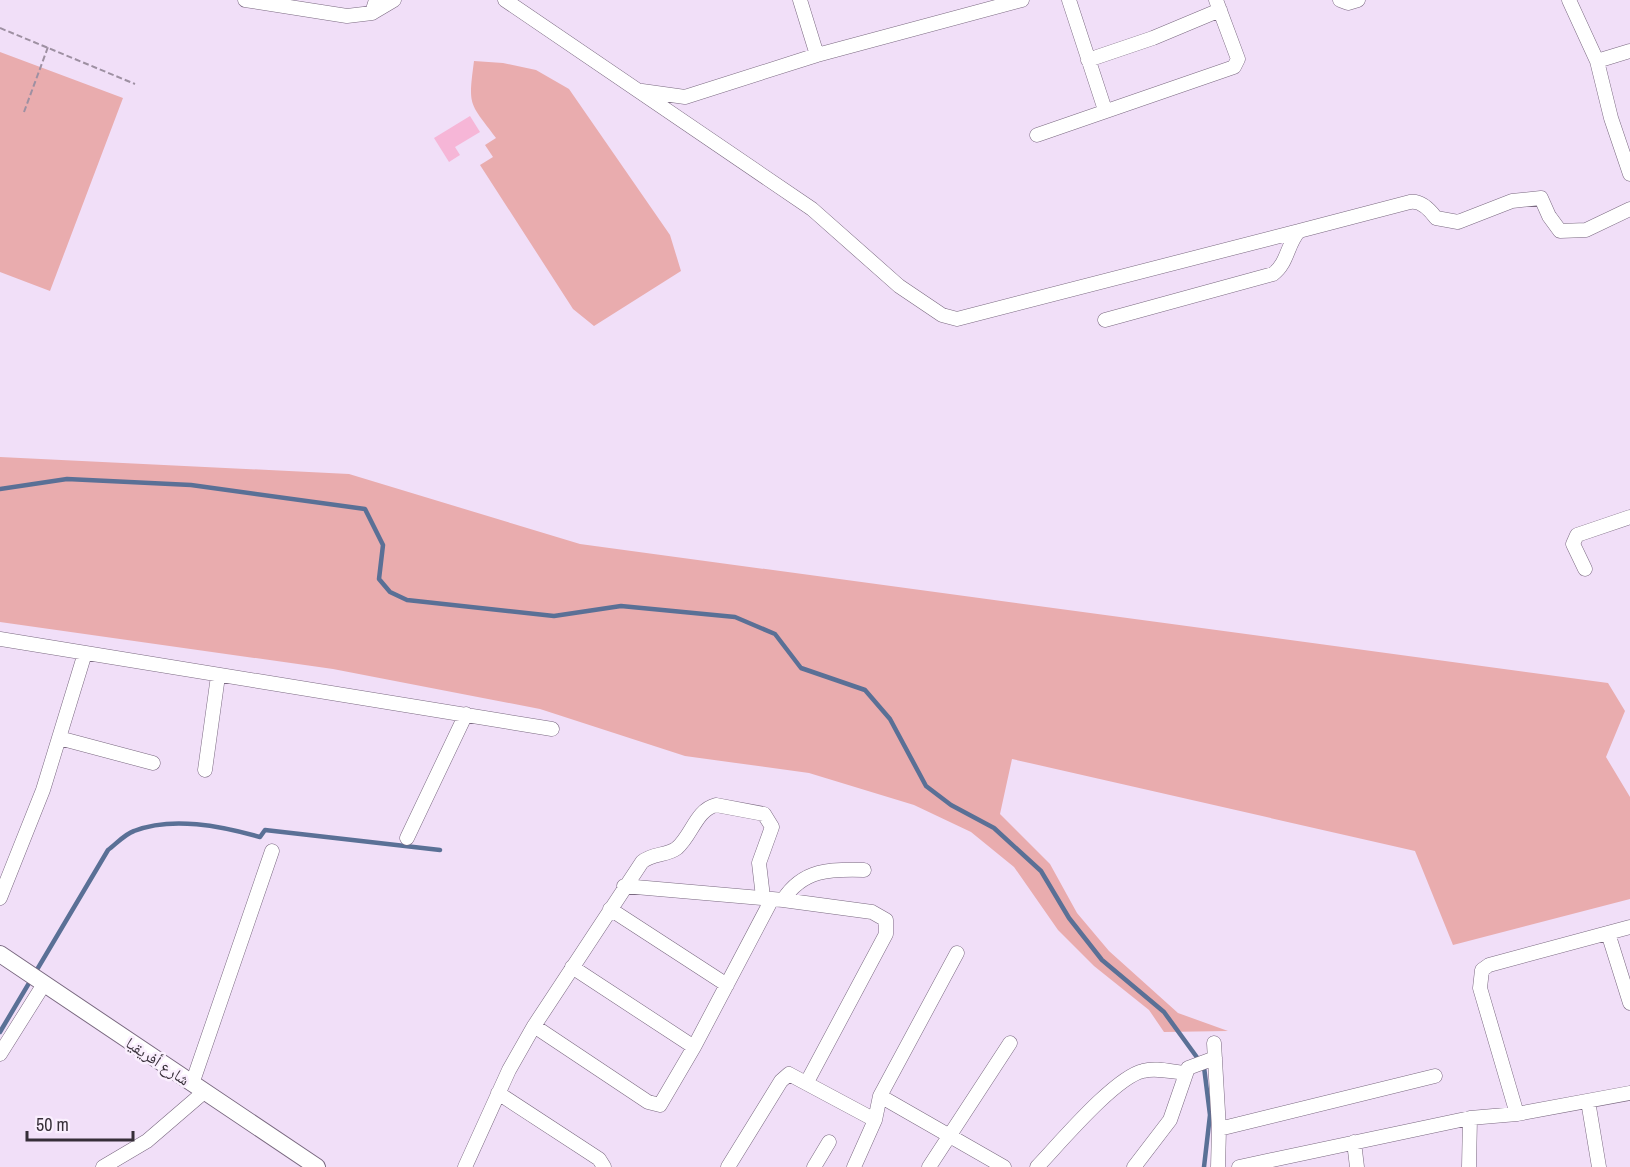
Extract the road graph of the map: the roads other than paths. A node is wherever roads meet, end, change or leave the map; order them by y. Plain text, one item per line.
1 (245, 0) edge
2 (394, 0) edge
3 (506, 0) edge
4 (800, 0) edge
5 (1022, 0) edge
6 (1069, 0) edge
7 (1340, 0) edge
8 (1358, 0) edge
9 (1569, 0) edge
10 (1218, 5) edge
11 (374, 6) edge
12 (1630, 51) edge
13 (817, 55) junction
14 (1088, 60) junction
15 (1597, 61) junction
16 (637, 90) junction
17 (1105, 110) junction
18 (1037, 135) dead end
19 (1630, 174) edge
20 (1630, 209) edge
21 (1299, 231) junction
22 (1105, 320) dead end
23 (1630, 517) edge
24 (1585, 569) dead end
25 (0, 639) edge
26 (85, 653) junction
27 (218, 676) junction
28 (466, 714) junction
29 (552, 729) dead end
30 (60, 738) junction
31 (153, 763) dead end
32 (205, 770) dead end
33 (407, 838) dead end
34 (272, 851) dead end
35 (864, 870) dead end
36 (624, 886) junction
37 (770, 897) junction
38 (0, 898) edge
39 (610, 909) junction
40 (1630, 927) edge
41 (1608, 933) junction
42 (957, 953) dead end
43 (0, 954) edge
44 (572, 967) junction
45 (44, 984) junction
46 (728, 985) junction
47 (1630, 1003) edge
48 (534, 1026) junction
49 (1010, 1043) dead end
50 (1214, 1043) dead end
51 (694, 1047) junction
52 (0, 1054) edge
53 (1210, 1059) junction
54 (1186, 1071) junction
55 (1435, 1076) dead end
56 (807, 1082) junction
57 (198, 1088) junction
58 (1630, 1093) edge
59 (498, 1094) junction
60 (880, 1096) junction
61 (1588, 1101) junction
62 (1517, 1114) junction
63 (1470, 1118) junction
64 (875, 1120) junction
65 (1220, 1129) junction
66 (948, 1135) junction
67 (829, 1142) dead end
68 (1354, 1142) junction
69 (467, 1162) edge
70 (1265, 1164) edge
71 (103, 1167) edge
72 (317, 1167) edge
73 (481, 1167) edge
74 (604, 1167) edge
75 (728, 1167) edge
76 (814, 1167) edge
77 (854, 1167) edge
78 (929, 1167) edge
79 (1004, 1167) edge
80 (1037, 1167) edge
81 (1134, 1167) edge
82 (1218, 1167) edge
83 (1239, 1167) edge
84 (1357, 1167) edge
85 (1469, 1167) edge
86 (1599, 1167) edge

1 - 11 street
2 - 11 street
3 - 16 street
4 - 13 street
5 - 13 street
6 - 14 street
7 - 8 street
9 - 15 street
10 - 14 street
10 - 17 street
12 - 15 street
13 - 16 street
14 - 17 street
15 - 19 street
16 - 21 street
17 - 18 street
20 - 21 street
21 - 22 street
23 - 24 street
25 - 26 street
26 - 27 street
26 - 30 street
27 - 28 street
27 - 32 street
28 - 29 street
28 - 33 street
30 - 31 street
30 - 38 street
34 - 57 street
35 - 37 street
36 - 37 street
36 - 37 street
36 - 39 street
37 - 46 street
37 - 56 street
39 - 44 street
39 - 46 street
40 - 41 street
41 - 47 street
41 - 62 street
42 - 60 street
43 - 45 street, شارع أفريقيا
44 - 48 street
44 - 51 street
45 - 52 street
45 - 57 street, شارع أفريقيا
46 - 51 street
48 - 51 street
48 - 59 street
49 - 66 street
50 - 53 street
53 - 54 street
53 - 65 street
54 - 80 street
54 - 81 street
55 - 65 street
56 - 64 street
56 - 75 street
57 - 71 street
57 - 72 street, شارع أفريقيا
58 - 61 street
59 - 69 street
59 - 74 street
60 - 64 street
60 - 66 street
61 - 62 street
61 - 86 street
62 - 63 street
63 - 68 street
63 - 85 street
64 - 77 street
65 - 82 street
66 - 78 street
66 - 79 street
67 - 76 street
68 - 70 street
68 - 84 street
69 - 73 street
70 - 83 street

